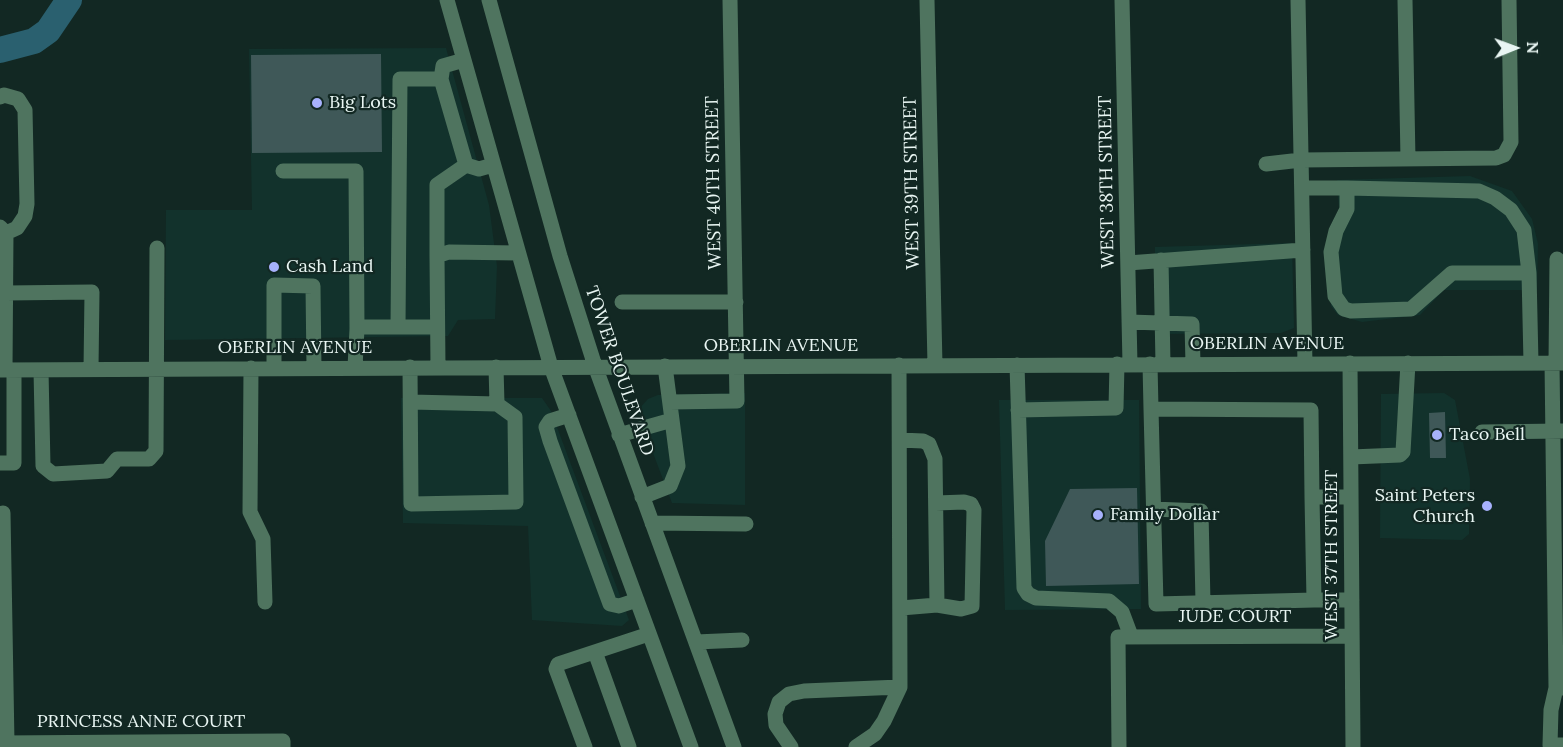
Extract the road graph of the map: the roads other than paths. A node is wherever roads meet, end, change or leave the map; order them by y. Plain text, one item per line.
1 (447, 0) edge
2 (489, 0) edge
3 (730, 0) edge
4 (927, 0) edge
5 (1122, 0) edge
6 (1298, 0) edge
7 (1405, 0) edge
8 (1509, 0) edge
9 (464, 60) junction
10 (441, 79) junction
11 (0, 96) edge
12 (1408, 159) junction
13 (1301, 160) junction
14 (1266, 164) dead end
15 (466, 165) junction
16 (493, 165) junction
17 (283, 171) dead end
18 (1302, 188) junction
19 (1347, 188) junction
20 (3, 230) edge
21 (157, 248) dead end
22 (1303, 250) junction
23 (518, 253) junction
24 (437, 256) junction
25 (1557, 259) dead end
26 (1161, 260) junction
27 (1128, 263) junction
28 (1529, 273) junction
29 (6, 293) junction
30 (622, 302) dead end
31 (736, 302) junction
32 (1129, 322) junction
33 (1162, 322) junction
34 (398, 327) junction
35 (437, 327) junction
36 (357, 329) junction
37 (1350, 363) junction
38 (1408, 363) junction
39 (1531, 363) junction
40 (1557, 363) edge
41 (1123, 364) junction
42 (1157, 364) junction
43 (1193, 364) junction
44 (1305, 364) junction
45 (899, 365) junction
46 (935, 365) junction
47 (1017, 365) junction
48 (596, 366) junction
49 (666, 366) junction
50 (737, 366) junction
51 (356, 367) junction
52 (410, 367) junction
53 (438, 367) junction
54 (496, 367) junction
55 (551, 367) junction
56 (251, 368) junction
57 (274, 368) junction
58 (314, 368) junction
59 (91, 369) junction
60 (157, 369) junction
61 (6, 370) edge
62 (41, 370) junction
63 (411, 402) junction
64 (670, 402) junction
65 (497, 404) junction
66 (1151, 409) junction
67 (1018, 410) junction
68 (569, 415) junction
69 (672, 420) junction
70 (1558, 431) edge
71 (1482, 432) dead end
72 (619, 435) junction
73 (900, 440) junction
74 (1351, 457) junction
75 (0, 463) edge
76 (642, 497) junction
77 (1312, 497) junction
78 (1351, 497) junction
79 (936, 503) junction
80 (1153, 509) junction
81 (3, 513) dead end
82 (652, 523) junction
83 (746, 524) dead end
84 (637, 600) junction
85 (1314, 600) junction
86 (1352, 600) junction
87 (265, 602) dead end
88 (1203, 603) junction
89 (937, 605) junction
90 (901, 608) junction
91 (649, 634) junction
92 (1125, 636) junction
93 (1352, 636) junction
94 (742, 640) dead end
95 (696, 642) junction
96 (595, 652) junction
97 (900, 687) junction
98 (1560, 688) edge
99 (3, 743) edge
100 (283, 744) edge
101 (1563, 745) edge
102 (585, 747) edge
103 (629, 747) edge
104 (691, 747) edge
105 (734, 747) edge
106 (792, 747) edge
107 (856, 747) edge
108 (1119, 747) edge
109 (1353, 747) edge

1 - 9 street
2 - 48 street, TOWER BOULEVARD
3 - 31 street, WEST 40TH STREET
4 - 46 street, WEST 39TH STREET
5 - 27 street, WEST 38TH STREET
6 - 13 street
7 - 12 street
8 - 12 street
9 - 10 street
9 - 16 street
10 - 15 street
10 - 34 street
11 - 20 street
12 - 13 street
13 - 14 street
13 - 18 street
15 - 16 street
15 - 24 street
16 - 23 street
17 - 36 street
18 - 19 street
18 - 22 street
19 - 28 street
19 - 28 street
20 - 29 street
21 - 60 street
22 - 26 street
22 - 44 street
23 - 24 street
23 - 55 street
24 - 35 street
25 - 40 street
26 - 27 street
26 - 33 street
27 - 32 street, WEST 38TH STREET
28 - 39 street
29 - 59 street
29 - 61 street
30 - 31 street
31 - 50 street, WEST 40TH STREET
32 - 33 street
32 - 41 street, WEST 38TH STREET
33 - 42 street
33 - 43 street
34 - 35 street
34 - 36 street
35 - 53 street
36 - 51 street
37 - 38 street, OBERLIN AVENUE
37 - 44 street, OBERLIN AVENUE
37 - 74 street, WEST 37TH STREET
38 - 39 street, OBERLIN AVENUE
38 - 74 street
39 - 40 street, OBERLIN AVENUE
40 - 70 street
41 - 42 street, OBERLIN AVENUE
41 - 47 street, OBERLIN AVENUE
41 - 67 street, WEST 38TH STREET
42 - 43 street, OBERLIN AVENUE
42 - 66 street
43 - 44 street, OBERLIN AVENUE
45 - 46 street, OBERLIN AVENUE
45 - 50 street, OBERLIN AVENUE
45 - 73 street
46 - 47 street, OBERLIN AVENUE
47 - 67 street
48 - 49 street, OBERLIN AVENUE
48 - 55 street, OBERLIN AVENUE
48 - 72 street, TOWER BOULEVARD
49 - 50 street, OBERLIN AVENUE
49 - 64 street
50 - 64 street, WEST 40TH STREET
51 - 52 street, OBERLIN AVENUE
51 - 58 street, OBERLIN AVENUE
52 - 53 street, OBERLIN AVENUE
52 - 63 street
53 - 54 street, OBERLIN AVENUE
54 - 55 street, OBERLIN AVENUE
54 - 65 street
55 - 68 street
56 - 57 street, OBERLIN AVENUE
56 - 60 street, OBERLIN AVENUE
56 - 87 street
57 - 58 street, OBERLIN AVENUE
57 - 58 street
59 - 60 street, OBERLIN AVENUE
59 - 62 street, OBERLIN AVENUE
60 - 62 street
61 - 62 street, OBERLIN AVENUE
61 - 75 street
63 - 65 street
63 - 65 street
64 - 69 street
66 - 77 street
66 - 80 street
67 - 92 street
68 - 84 street
68 - 84 street
69 - 72 street
69 - 76 street
70 - 71 street
70 - 98 street
72 - 76 street, TOWER BOULEVARD
73 - 79 street
73 - 90 street
74 - 78 street, WEST 37TH STREET
76 - 82 street, TOWER BOULEVARD
77 - 78 street
77 - 85 street
78 - 86 street, WEST 37TH STREET
79 - 89 street
79 - 89 street
80 - 88 street
80 - 88 street
81 - 99 street
82 - 83 street
82 - 95 street, TOWER BOULEVARD
84 - 91 street
85 - 86 street
85 - 88 street
86 - 93 street, WEST 37TH STREET
89 - 90 street
90 - 97 street
91 - 96 street
91 - 104 street
92 - 93 street, JUDE COURT
92 - 108 street
93 - 109 street, WEST 37TH STREET
94 - 95 street
95 - 105 street, TOWER BOULEVARD
96 - 102 street
96 - 103 street
97 - 106 street
97 - 107 street
98 - 101 street
99 - 100 street, PRINCESS ANNE COURT

